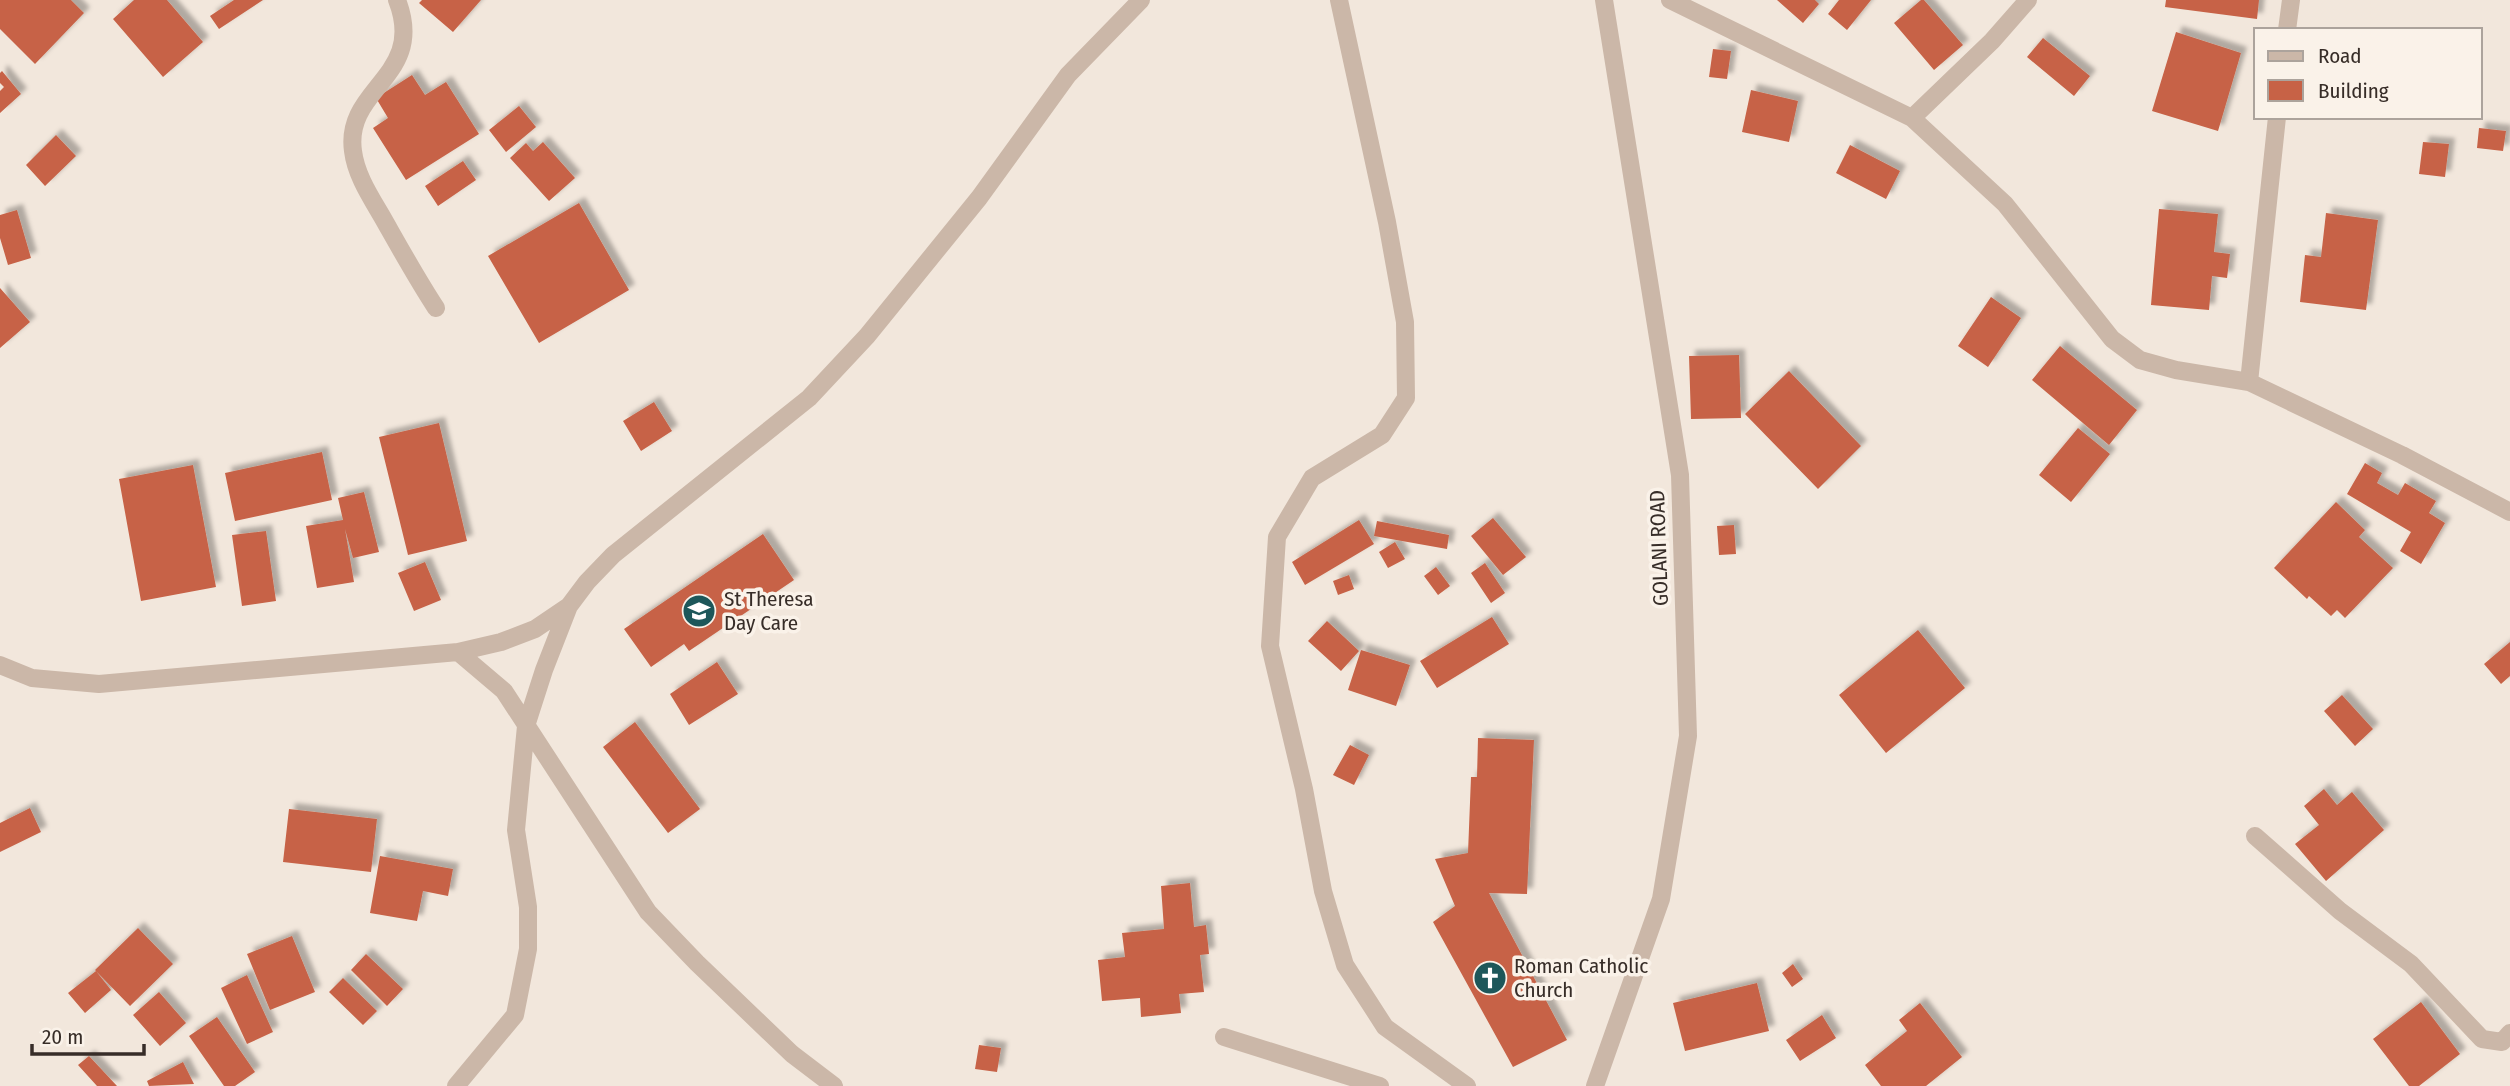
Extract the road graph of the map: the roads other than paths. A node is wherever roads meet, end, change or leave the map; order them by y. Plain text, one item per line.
1 (397, 0) edge
2 (1141, 0) edge
3 (1339, 0) edge
4 (1604, 0) edge
5 (1670, 0) edge
6 (2028, 0) edge
7 (2291, 0) edge
8 (2287, 28) edge
9 (1912, 118) junction
10 (2277, 119) edge
11 (436, 308) dead end
12 (2249, 382) junction
13 (2510, 512) edge
14 (569, 606) junction
15 (458, 652) junction
16 (0, 665) edge
17 (526, 726) junction
18 (2255, 836) dead end
19 (2510, 1033) edge
20 (1224, 1037) dead end
21 (456, 1086) edge
22 (834, 1086) edge
23 (1380, 1086) edge
24 (1467, 1086) edge
25 (1595, 1086) edge

1 - 11 street
2 - 14 street
3 - 24 street
4 - 25 street, GOLANI ROAD
5 - 9 street
6 - 9 street
7 - 8 street
9 - 12 street
10 - 12 street
12 - 13 street
14 - 15 street
14 - 17 street
15 - 16 street
15 - 17 street
17 - 21 street
17 - 22 street
18 - 19 street
20 - 23 street

